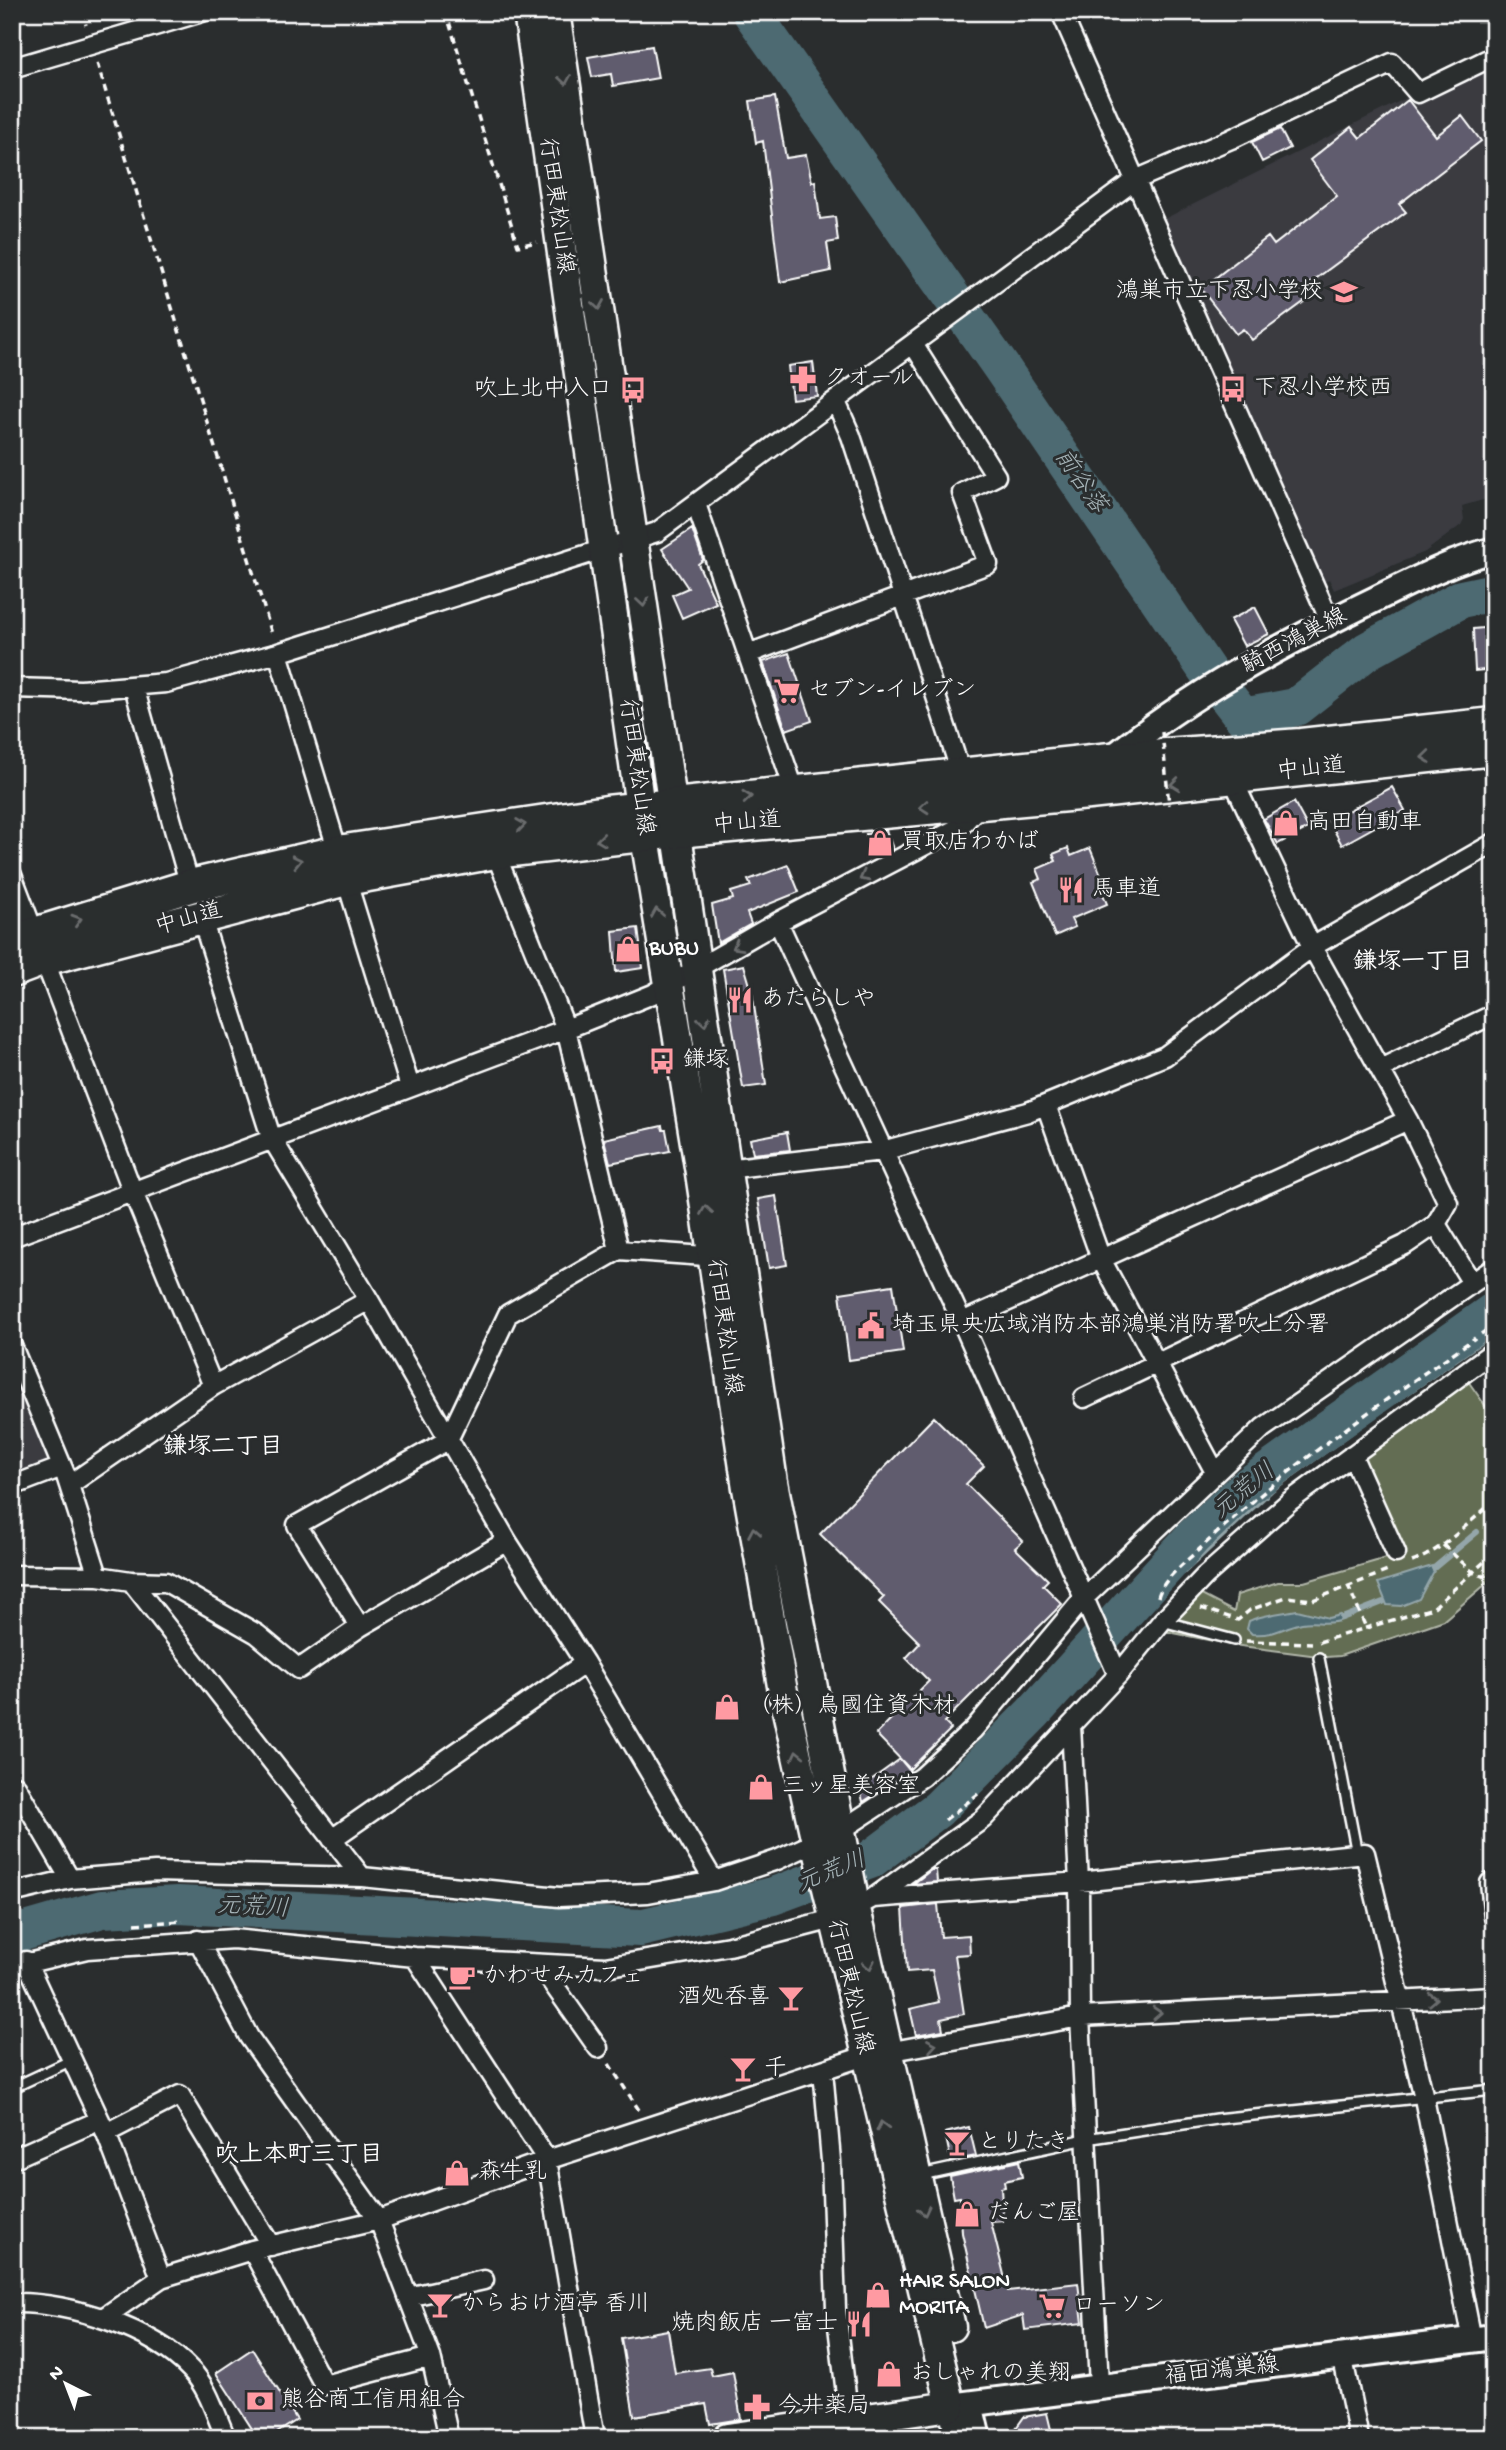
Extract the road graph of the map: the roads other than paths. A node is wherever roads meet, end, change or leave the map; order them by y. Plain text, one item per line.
1 (202, 12) edge
2 (528, 12) edge
3 (555, 12) edge
4 (1061, 12) edge
5 (1494, 55) edge
6 (12, 68) edge
7 (1135, 180) junction
8 (913, 344) junction
9 (836, 402) junction
10 (696, 505) junction
11 (647, 541) junction
12 (1494, 550) edge
13 (605, 551) junction
14 (580, 569) dead end
15 (905, 598) junction
16 (1330, 621) junction
17 (278, 653) junction
18 (748, 654) junction
19 (134, 687) junction
20 (12, 688) edge
21 (1494, 724) edge
22 (1494, 749) edge
23 (1111, 759) junction
24 (961, 774) junction
25 (1232, 778) junction
26 (795, 792) junction
27 (983, 802) junction
28 (675, 818) junction
29 (642, 821) junction
30 (1494, 843) edge
31 (495, 852) junction
32 (342, 865) junction
33 (12, 875) edge
34 (190, 886) junction
35 (201, 916) junction
36 (778, 922) junction
37 (30, 944) edge
38 (1312, 947) junction
39 (696, 969) junction
40 (12, 971) edge
41 (669, 986) junction
42 (1494, 1014) edge
43 (566, 1029) junction
44 (1380, 1069) junction
45 (410, 1087) junction
46 (1046, 1105) junction
47 (1408, 1120) junction
48 (271, 1137) junction
49 (883, 1151) junction
50 (713, 1171) junction
51 (132, 1191) junction
52 (1436, 1224) junction
53 (12, 1237) edge
54 (619, 1250) junction
55 (726, 1257) junction
56 (1101, 1259) junction
57 (1494, 1268) edge
58 (1472, 1283) junction
59 (369, 1300) junction
60 (962, 1322) junction
61 (12, 1346) edge
62 (1494, 1351) edge
63 (1156, 1362) junction
64 (213, 1386) junction
65 (1084, 1398) dead end
66 (448, 1440) junction
67 (1353, 1455) junction
68 (62, 1467) junction
69 (1215, 1472) junction
70 (69, 1485) junction
71 (12, 1486) edge
72 (508, 1541) junction
73 (1396, 1552) dead end
74 (12, 1576) edge
75 (98, 1576) junction
76 (131, 1580) junction
77 (1083, 1600) junction
78 (1162, 1621) junction
79 (360, 1627) junction
80 (1234, 1640) road end
81 (1319, 1658) dead end
82 (585, 1663) junction
83 (1118, 1675) junction
84 (1071, 1725) junction
85 (12, 1788) edge
86 (829, 1838) junction
87 (332, 1839) junction
88 (1357, 1854) junction
89 (362, 1877) junction
90 (71, 1879) junction
91 (714, 1881) junction
92 (1079, 1882) junction
93 (1490, 1883) dead end
94 (12, 1893) edge
95 (850, 1906) junction
96 (1494, 1917) edge
97 (198, 1940) junction
98 (415, 1957) junction
99 (19, 1964) edge
100 (539, 1964) junction
101 (1494, 1996) edge
102 (1399, 2001) junction
103 (1080, 2017) junction
104 (598, 2048) road end
105 (876, 2054) junction
106 (72, 2060) junction
107 (823, 2070) junction
108 (12, 2088) edge
109 (1494, 2091) edge
110 (1424, 2098) junction
111 (103, 2127) junction
112 (1086, 2139) junction
113 (12, 2159) edge
114 (547, 2161) junction
115 (916, 2177) junction
116 (379, 2220) junction
117 (271, 2246) junction
118 (252, 2250) junction
119 (161, 2278) junction
120 (484, 2280) dead end
121 (408, 2297) junction
122 (12, 2303) edge
123 (103, 2318) junction
124 (1483, 2339) edge
125 (430, 2357) junction
126 (1343, 2358) junction
127 (1099, 2385) junction
128 (960, 2405) junction
129 (857, 2425) edge
130 (226, 2438) edge
131 (449, 2438) edge
132 (595, 2438) edge
133 (727, 2438) edge
134 (958, 2438) edge
135 (978, 2438) edge
136 (1359, 2438) edge

1 - 6 street
2 - 13 main road, 行田東松山線
3 -> 11 main road, 行田東松山線
4 - 7 street
5 - 7 street
7 - 8 street
7 - 16 street
8 - 9 street
8 - 15 street
9 - 10 street
9 - 15 street
10 - 11 street
10 - 18 street
11 - 13 street
11 - 14 street
11 -> 28 main road, 行田東松山線
12 - 16 main road, 騎西鴻巣線
13 - 17 street
13 - 29 main road, 行田東松山線
15 - 18 street
15 - 24 street
16 - 23 main road, 騎西鴻巣線
17 - 19 street
17 - 32 street
18 - 26 street
19 - 20 street
19 - 34 street
21 - 23 highway, 中山道
22 -> 25 highway, 中山道
23 - 24 highway, 中山道
24 - 26 highway, 中山道
25 -> 27 highway, 中山道
25 - 38 street
28 -> 26 highway, 中山道
27 -> 28 highway, 中山道
27 -> 36 street
28 - 29 highway, 中山道
28 - 39 main road, 行田東松山線
29 -> 31 highway, 中山道
32 -> 29 highway, 中山道
41 -> 29 main road, 行田東松山線
30 - 38 street
31 - 32 highway, 中山道
31 - 43 street
34 -> 32 highway, 中山道
32 - 35 highway, 中山道
32 - 45 street
33 - 37 street
37 -> 34 highway, 中山道
35 - 37 highway, 中山道
35 - 48 street
36 -> 39 street
36 - 49 street
37 - 40 highway, 中山道
37 - 51 street
38 - 44 street
38 - 46 street
39 - 41 street
39 -> 50 main road, 行田東松山線
41 - 43 street
41 - 50 main road, 行田東松山線
42 - 44 street
43 - 45 street
43 - 54 street
44 - 47 street
45 - 48 street
46 - 49 street
46 - 56 street
47 - 52 street
47 - 56 street
48 - 51 street
48 - 59 street
49 - 50 street
49 - 60 street
50 - 55 main road, 行田東松山線
51 - 53 street
51 - 64 street
52 - 58 street
52 - 63 street
54 - 55 street
54 - 66 street
55 - 86 main road, 行田東松山線
56 - 60 street
56 - 63 street
57 - 58 street
58 - 69 street
59 - 64 street
59 - 66 street
60 - 77 street
61 - 68 street
62 - 67 street
63 - 65 street
63 - 69 street
64 - 70 street
66 - 72 street
66 - 79 street
67 - 73 street
67 - 78 street
68 - 70 street
68 - 71 street
69 - 77 street
70 - 75 street
72 - 79 street
72 - 82 street
74 - 75 street
75 - 76 street
76 - 79 street
76 - 87 street
77 - 83 street
77 - 86 street
78 - 80 lane
78 - 83 street
81 - 88 lane
82 - 87 street
82 - 91 street
83 - 84 street
84 - 92 street
84 - 95 street
85 - 90 street
86 - 91 street
86 - 95 main road, 行田東松山線
87 - 89 street
88 - 92 street
88 - 102 street
89 - 90 street
89 - 91 street
90 - 94 street
92 - 95 street
92 - 103 street
93 - 96 street
95 - 100 street
95 - 105 main road, 行田東松山線
97 - 98 street
97 - 99 street
97 - 116 street
98 - 100 street
98 - 114 street
99 - 106 street
100 - 104 street
102 -> 101 street
103 -> 102 street
102 - 110 street
105 -> 103 street
103 - 112 street
105 - 107 street
105 - 115 main road, 行田東松山線
128 -> 105 main road, 行田東松山線
106 - 108 lane
106 - 111 street
107 - 114 street
107 - 129 street
109 - 110 lane
110 - 112 lane
110 - 124 street
111 - 113 street
111 - 117 street
111 - 119 street
112 - 115 lane
112 - 127 street
114 - 116 street
114 - 132 street
115 -> 128 main road, 行田東松山線
116 - 117 street
116 - 121 street
117 - 118 street
118 - 119 street
118 - 125 street
119 - 123 street
120 - 121 street
121 - 125 street
122 - 123 street
123 - 130 street
124 - 126 main road, 福田鴻巣線
125 - 131 street
126 - 127 main road, 福田鴻巣線
126 - 136 street
127 - 128 main road, 福田鴻巣線
128 - 129 main road
128 - 134 main road
128 - 135 main road
129 - 133 main road

